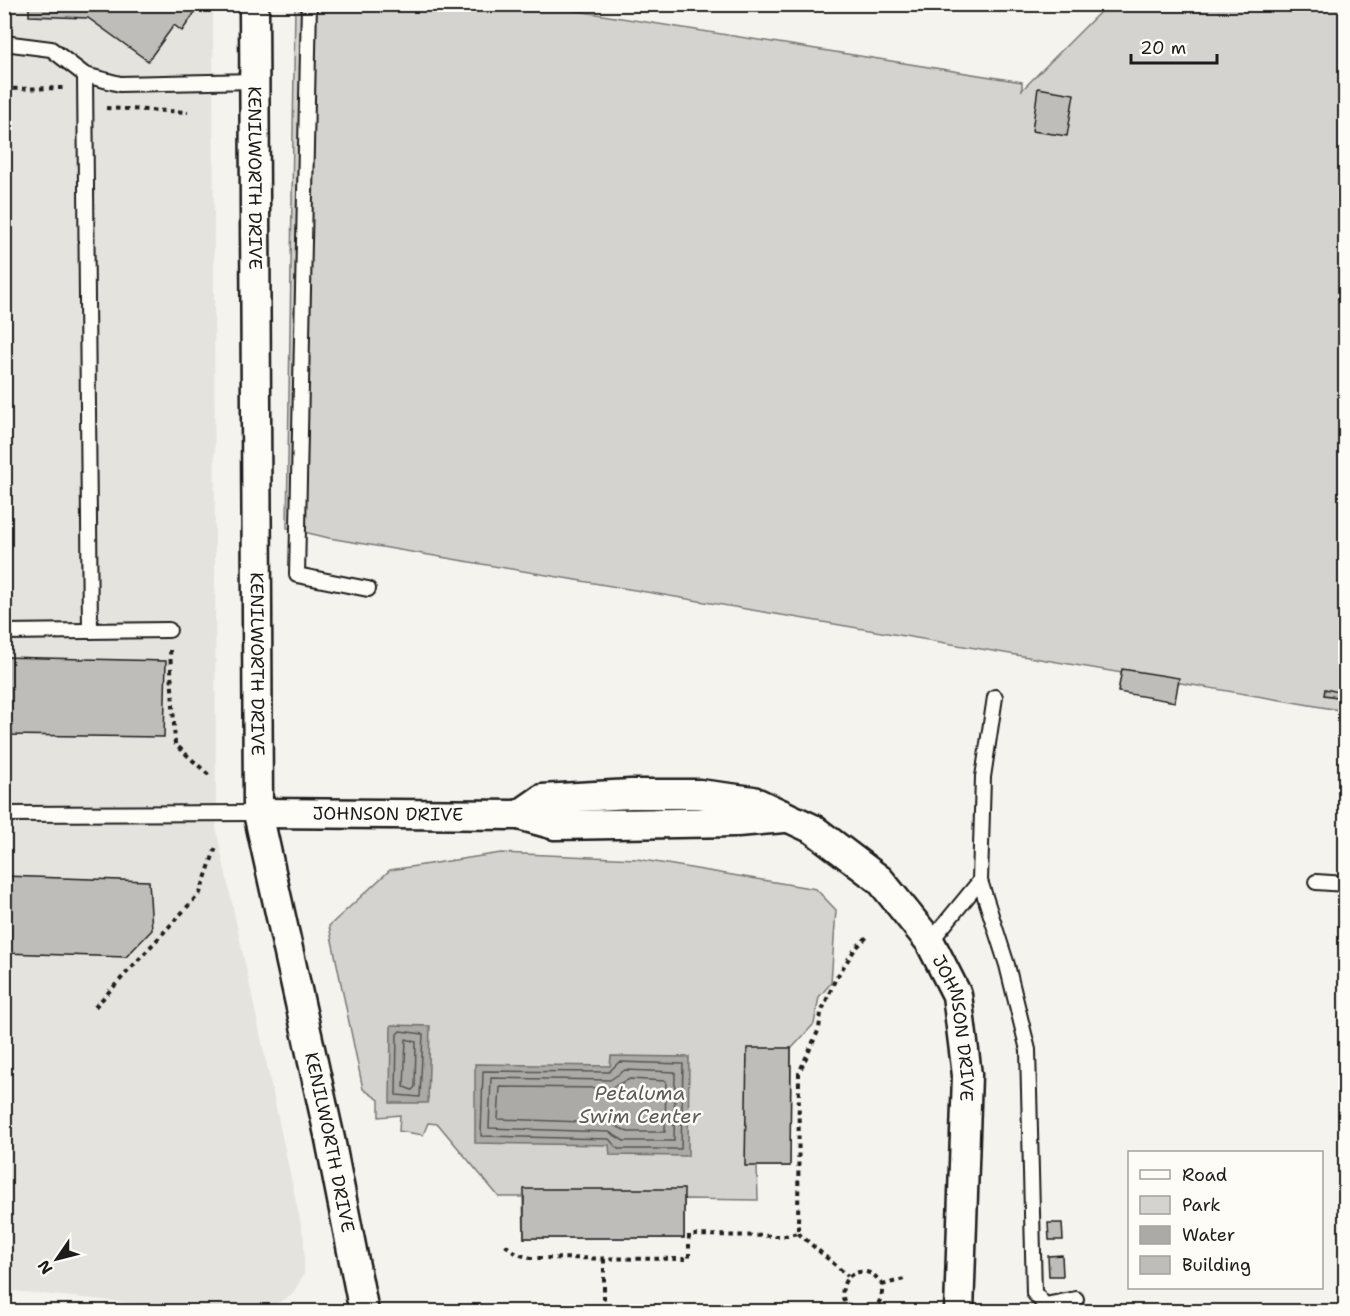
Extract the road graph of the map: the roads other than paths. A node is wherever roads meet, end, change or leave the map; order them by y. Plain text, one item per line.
1 (254, 4) edge
2 (309, 4) edge
3 (4, 43) edge
4 (85, 75) junction
5 (254, 81) junction
6 (369, 589) dead end
7 (169, 630) road end
8 (90, 631) junction
9 (4, 632) edge
10 (995, 697) dead end
11 (258, 813) junction
12 (4, 814) edge
13 (980, 881) junction
14 (1316, 882) dead end
15 (1346, 884) edge
16 (930, 942) junction
17 (1076, 1299) dead end
18 (364, 1311) edge
19 (959, 1311) edge

1 - 5 street, KENILWORTH DRIVE
2 - 6 lane
3 - 4 lane
4 - 5 lane
4 - 8 lane
5 - 11 street, KENILWORTH DRIVE
7 - 8 lane
8 - 9 lane
10 - 13 lane
11 - 12 lane
11 - 16 street, JOHNSON DRIVE
11 - 18 street, KENILWORTH DRIVE
13 - 16 lane
13 - 17 lane
14 - 15 lane
16 - 19 street, JOHNSON DRIVE

